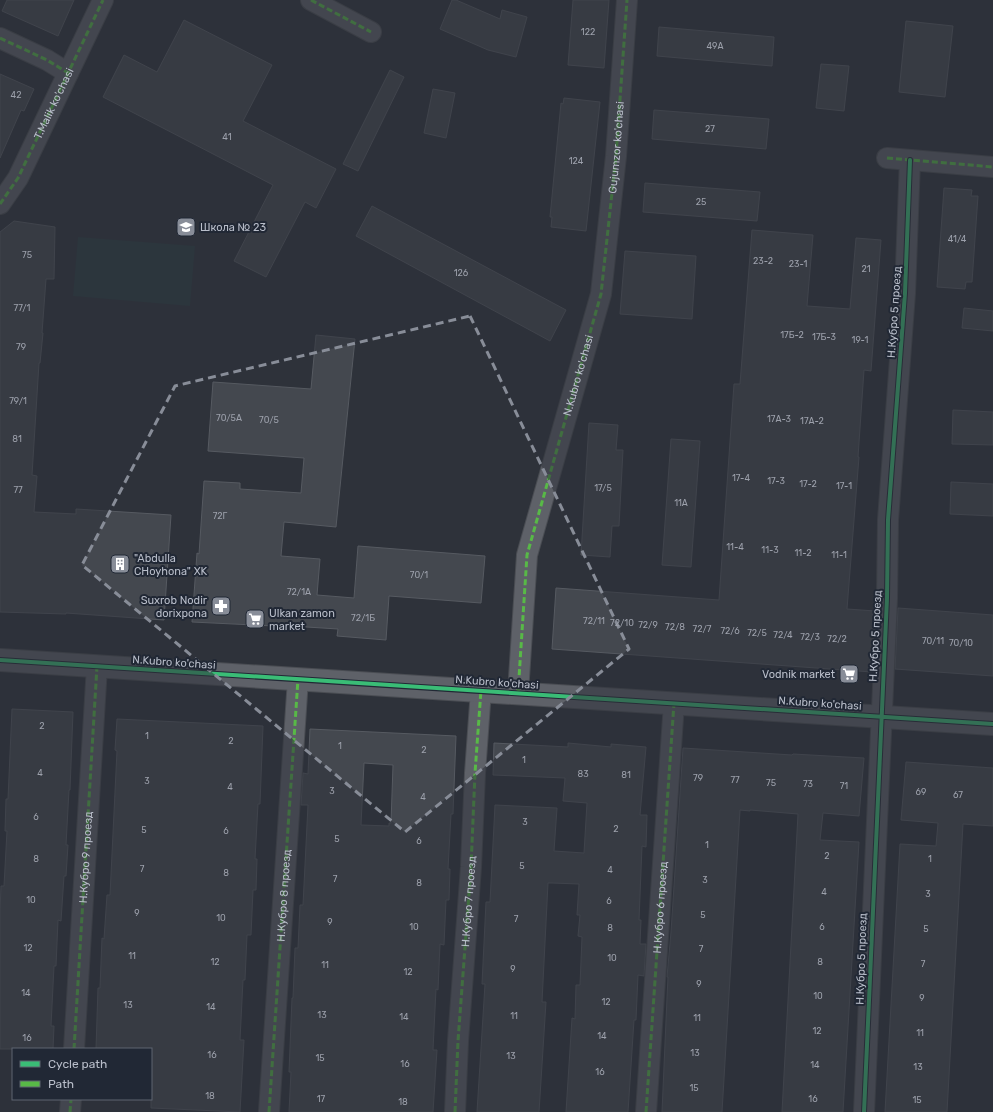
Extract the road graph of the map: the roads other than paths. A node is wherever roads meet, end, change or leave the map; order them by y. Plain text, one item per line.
1 (103, 0) edge
2 (311, 0) edge
3 (627, 0) edge
4 (372, 32) dead end
5 (0, 38) edge
6 (68, 73) junction
7 (887, 158) dead end
8 (910, 160) junction
9 (993, 167) edge
10 (0, 204) edge
11 (601, 294) joint
12 (0, 660) edge
13 (96, 666) junction
14 (298, 679) junction
15 (481, 690) junction
16 (518, 693) junction
17 (674, 703) junction
18 (881, 716) junction
19 (993, 724) edge
20 (74, 1048) edge
21 (71, 1100) edge
22 (70, 1112) edge
23 (269, 1112) edge
24 (455, 1112) edge
25 (646, 1112) edge
26 (864, 1112) edge

1 - 6 street, T.Malik ko'chasi
2 - 4 street
3 - 11 street, Gujumzor ko'chasi
5 - 6 street
6 - 10 street, T.Malik ko'chasi
7 - 8 street
8 - 9 street
8 - 18 street, Н.Кубро 5 проезд
11 - 16 street, N.Kubro ko'chasi
12 - 13 street, N.Kubro ko'chasi
13 - 14 street, N.Kubro ko'chasi
13 - 20 street, Н.Кубро 9 проезд
14 - 15 street, N.Kubro ko'chasi
14 - 23 street, Н.Кубро 8 проезд
15 - 16 street, N.Kubro ko'chasi
15 - 24 street, Н.Кубро 7 проезд
16 - 17 street, N.Kubro ko'chasi
17 - 18 street, N.Kubro ko'chasi
17 - 25 street, Н.Кубро 6 проезд
18 - 19 street, N.Kubro ko'chasi
18 - 26 street, Н.Кубро 5 проезд
21 - 22 street

